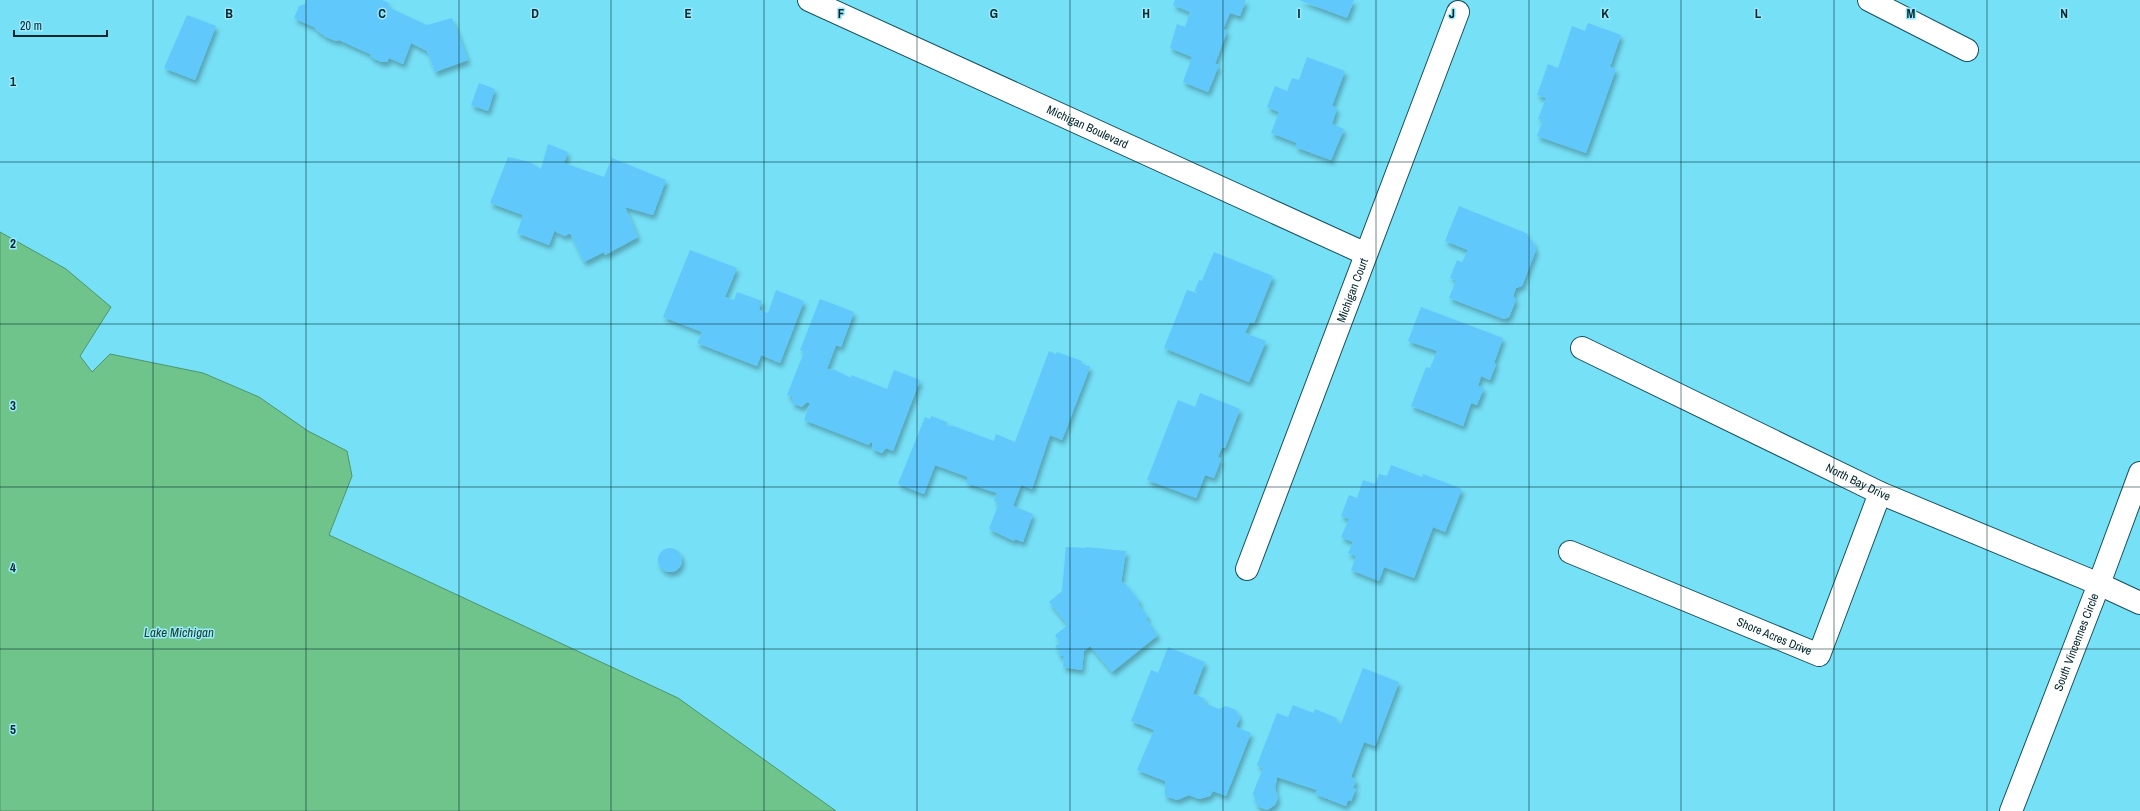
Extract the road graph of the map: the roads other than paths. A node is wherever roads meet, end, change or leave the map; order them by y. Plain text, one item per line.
1 (809, 0) edge
2 (1869, 0) edge
3 (1458, 12) dead end
4 (1967, 50) dead end
5 (1366, 254) junction
6 (1582, 348) dead end
7 (2140, 473) edge
8 (1880, 493) junction
9 (1570, 552) dead end
10 (1247, 569) dead end
11 (2100, 584) junction
12 (2140, 603) edge
13 (2012, 811) edge

1 - 5 street, Michigan Boulevard
2 - 4 street
3 - 5 street, Michigan Court
5 - 10 street, Michigan Court
6 - 8 street, North Bay Drive
7 - 11 street, South Vincennes Circle
8 - 9 street, Shore Acres Drive
8 - 11 street, North Bay Drive
11 - 12 street, North Bay Drive
11 - 13 street, South Vincennes Circle

